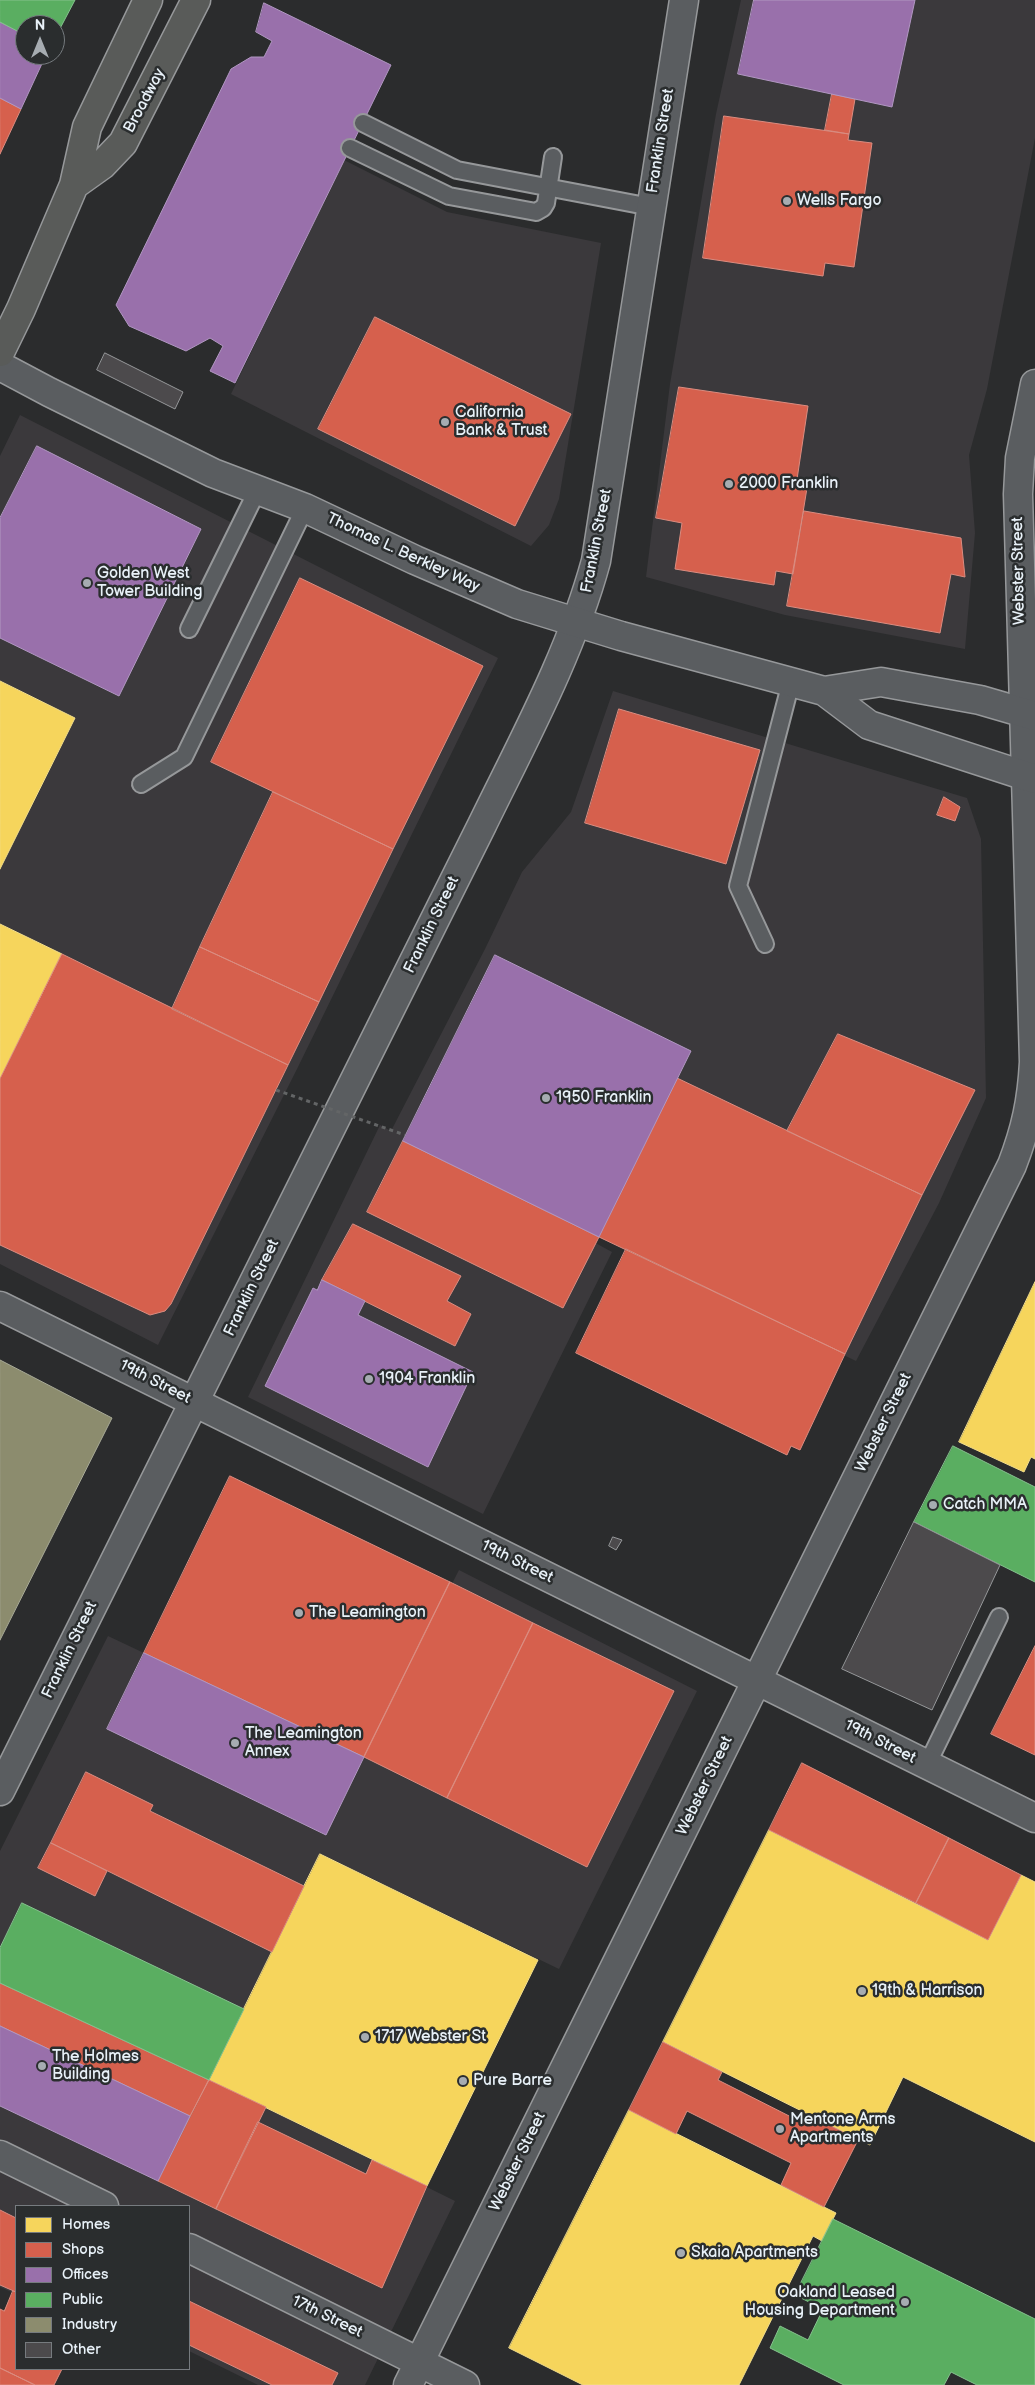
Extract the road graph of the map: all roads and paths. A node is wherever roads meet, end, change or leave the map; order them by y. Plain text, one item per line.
1 (148, 0) edge
2 (196, 0) edge
3 (684, 0) edge
4 (363, 123) dead end
5 (350, 148) dead end
6 (553, 157) dead end
7 (74, 185) junction
8 (548, 188) junction
9 (651, 207) junction
10 (0, 352) edge
11 (0, 366) edge
12 (1035, 384) edge
13 (258, 489) junction
14 (305, 508) junction
15 (576, 623) junction
16 (189, 629) dead end
17 (790, 682) junction
18 (824, 690) junction
19 (1029, 714) edge
20 (1030, 778) edge
21 (141, 784) dead end
22 (765, 944) dead end
23 (1034, 992) edge
24 (276, 1090) dead end
25 (405, 1135) dead end
26 (0, 1306) edge
27 (195, 1402) junction
28 (999, 1617) dead end
29 (757, 1681) junction
30 (927, 1765) junction
31 (0, 1791) edge
32 (1035, 1818) edge
33 (0, 2155) edge
34 (102, 2205) edge
35 (190, 2249) edge
36 (413, 2374) edge
37 (465, 2385) edge

1 - 7 main road, Broadway
2 - 7 main road, Broadway
3 - 9 street, Franklin Street
4 - 8 lane
5 - 8 lane
6 - 8 lane
7 - 10 main road, Broadway
8 - 9 lane
9 - 15 street, Franklin Street
11 - 13 street, Thomas L. Berkley Way
12 - 19 street, Webster Street
13 - 14 street, Thomas L. Berkley Way
13 - 16 lane
14 - 15 street, Thomas L. Berkley Way
14 - 21 lane
15 - 17 street, Thomas L. Berkley Way
15 - 27 street, Franklin Street
17 - 18 street, Thomas L. Berkley Way
17 - 22 lane
18 - 19 street, Thomas L. Berkley Way
18 - 20 street, Thomas L. Berkley Way
19 - 20 street, Webster Street
20 - 23 street, Webster Street
23 - 29 street, Webster Street
24 - 25 path, bridge
26 - 27 street, 19th Street
27 - 29 street, 19th Street
27 - 31 street, Franklin Street
28 - 30 lane
29 - 30 street, 19th Street
29 - 36 street, Webster Street
30 - 32 street, 19th Street
33 - 34 street
35 - 36 street, 17th Street
36 - 37 street, 17th Street

